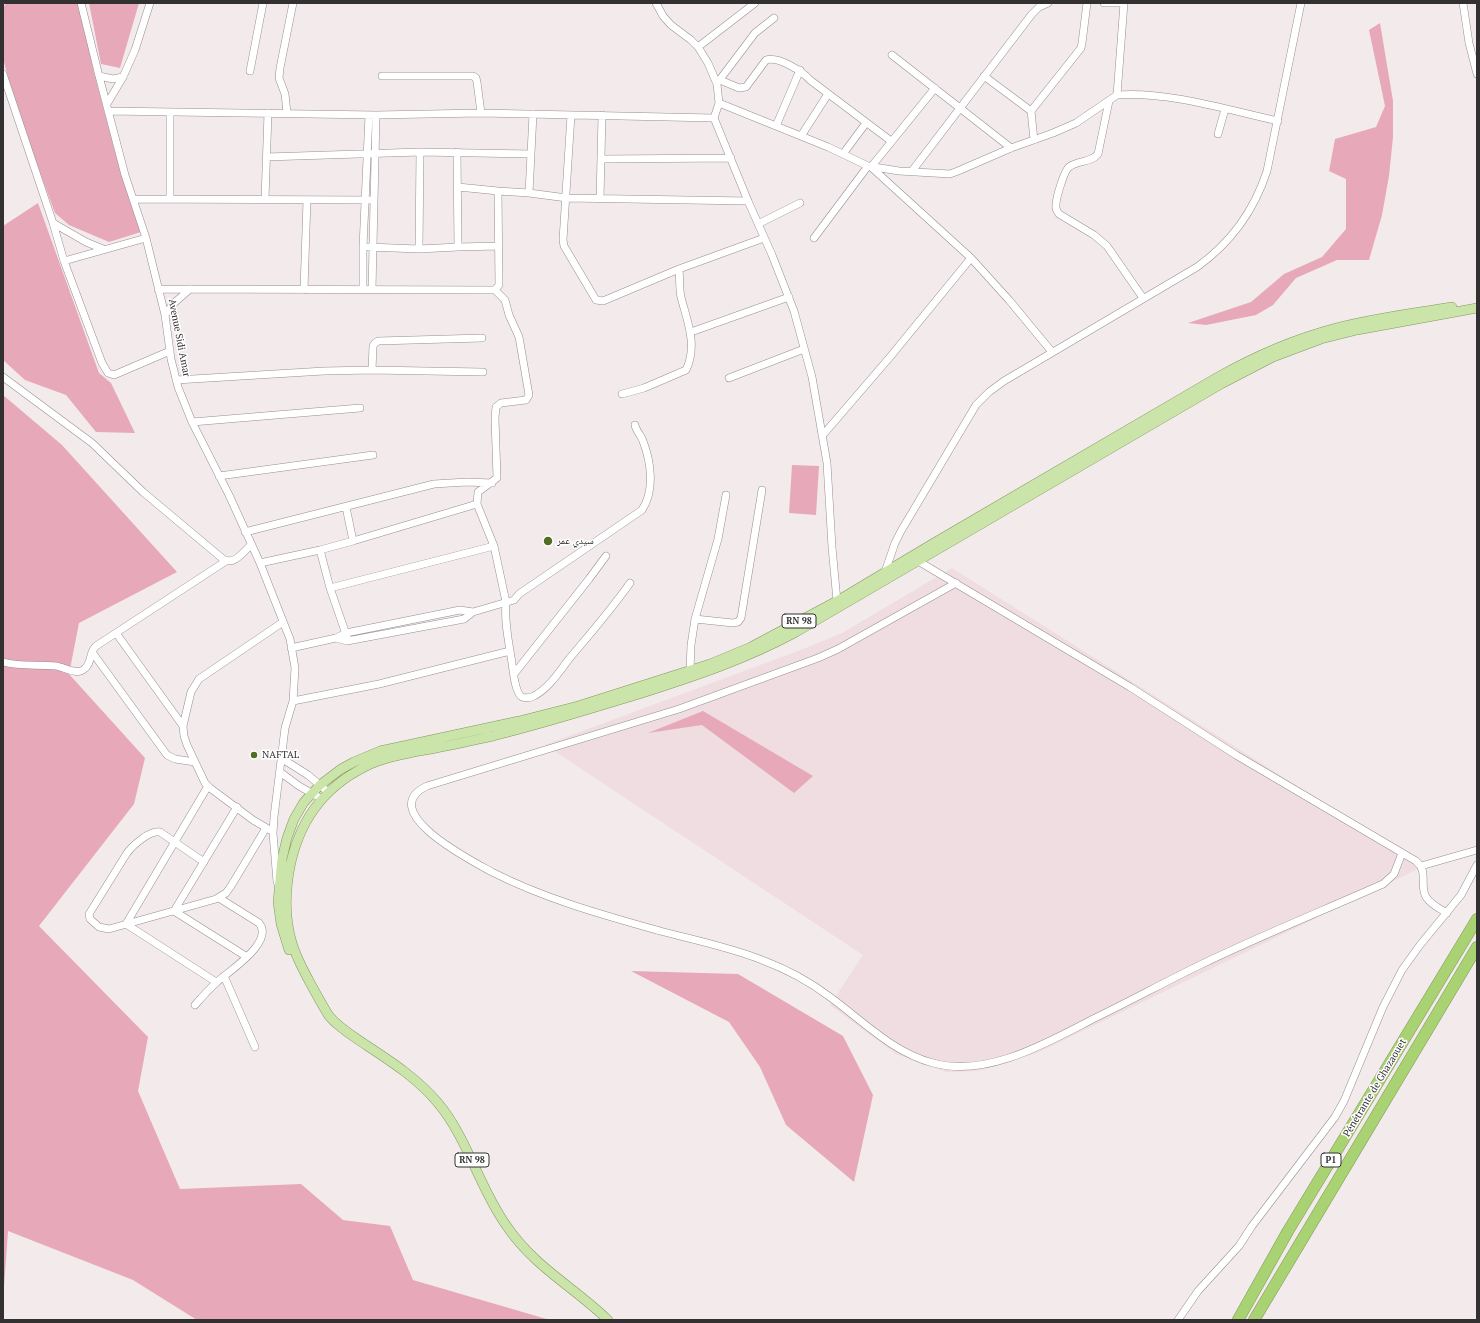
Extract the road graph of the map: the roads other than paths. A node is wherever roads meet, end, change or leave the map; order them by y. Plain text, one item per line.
1 (81, 3) edge
2 (150, 3) edge
3 (263, 3) edge
4 (293, 3) edge
5 (656, 3) edge
6 (755, 3) edge
7 (1048, 3) edge
8 (1087, 3) edge
9 (1104, 3) edge
10 (1124, 3) edge
11 (1301, 3) edge
12 (1463, 3) edge
13 (774, 18) dead end
14 (698, 47) junction
15 (892, 55) dead end
16 (800, 70) junction
17 (250, 71) dead end
18 (3, 74) edge
19 (1477, 74) edge
20 (99, 76) junction
21 (382, 76) dead end
22 (984, 76) junction
23 (124, 77) junction
24 (718, 82) junction
25 (935, 88) junction
26 (3, 92) edge
27 (828, 94) junction
28 (1117, 95) junction
29 (1109, 101) junction
30 (718, 106) junction
31 (960, 107) junction
32 (14, 108) junction
33 (108, 108) junction
34 (1225, 109) junction
35 (170, 112) junction
36 (1031, 112) junction
37 (268, 113) junction
38 (287, 113) junction
39 (481, 114) junction
40 (533, 114) junction
41 (372, 115) junction
42 (571, 115) junction
43 (602, 116) junction
44 (714, 118) junction
45 (1278, 121) junction
46 (866, 123) junction
47 (776, 126) junction
48 (1218, 134) dead end
49 (801, 136) junction
50 (1034, 140) junction
51 (891, 141) junction
52 (1012, 148) junction
53 (420, 152) junction
54 (458, 152) junction
55 (367, 154) junction
56 (375, 154) junction
57 (531, 154) junction
58 (843, 154) junction
59 (266, 157) junction
60 (731, 158) junction
61 (601, 159) junction
62 (870, 166) junction
63 (912, 171) junction
64 (458, 187) junction
65 (498, 191) junction
66 (529, 193) junction
67 (567, 198) junction
68 (133, 199) junction
69 (170, 199) junction
70 (265, 199) junction
71 (600, 199) junction
72 (307, 200) junction
73 (365, 200) junction
74 (374, 200) junction
75 (748, 201) junction
76 (800, 203) dead end
77 (53, 223) junction
78 (758, 224) junction
79 (146, 238) junction
80 (764, 238) junction
81 (814, 238) dead end
82 (458, 246) junction
83 (498, 246) junction
84 (364, 247) junction
85 (372, 248) junction
86 (103, 249) junction
87 (419, 249) junction
88 (971, 258) junction
89 (64, 261) junction
90 (679, 270) junction
91 (158, 289) junction
92 (190, 289) junction
93 (304, 290) junction
94 (363, 290) junction
95 (372, 290) junction
96 (494, 290) junction
97 (788, 298) junction
98 (1143, 298) junction
99 (1477, 302) edge
100 (1477, 308) edge
101 (165, 315) junction
102 (691, 332) junction
103 (482, 338) dead end
104 (804, 349) junction
105 (170, 352) junction
106 (1052, 352) junction
107 (372, 370) junction
108 (484, 372) dead end
109 (3, 377) edge
110 (730, 378) dead end
111 (176, 380) junction
112 (622, 394) dead end
113 (360, 408) dead end
114 (192, 422) junction
115 (635, 425) dead end
116 (822, 436) junction
117 (373, 455) dead end
118 (219, 476) junction
119 (492, 483) junction
120 (762, 490) dead end
121 (726, 495) dead end
122 (477, 504) junction
123 (346, 507) junction
124 (245, 532) junction
125 (354, 540) junction
126 (251, 545) junction
127 (494, 546) junction
128 (320, 550) junction
129 (606, 556) dead end
130 (226, 561) junction
131 (918, 561) junction
132 (260, 563) junction
133 (885, 572) junction
134 (630, 583) dead end
135 (956, 583) junction
136 (836, 584) junction
137 (330, 588) junction
138 (849, 594) junction
139 (837, 601) junction
140 (506, 602) junction
141 (473, 612) junction
142 (695, 619) junction
143 (283, 622) junction
144 (116, 632) junction
145 (346, 633) junction
146 (336, 638) junction
147 (348, 641) junction
148 (291, 648) junction
149 (510, 651) junction
150 (92, 652) junction
151 (3, 662) edge
152 (690, 671) junction
153 (514, 674) junction
154 (293, 701) junction
155 (183, 726) junction
156 (281, 758) junction
157 (195, 762) junction
158 (280, 772) junction
159 (320, 785) junction
160 (208, 786) junction
161 (312, 793) junction
162 (325, 796) junction
163 (236, 807) junction
164 (266, 828) junction
165 (273, 833) junction
166 (174, 842) junction
167 (1477, 850) edge
168 (1402, 853) junction
169 (204, 862) junction
170 (1477, 865) edge
171 (1421, 866) junction
172 (278, 891) junction
173 (219, 898) junction
174 (174, 911) junction
175 (1447, 913) junction
176 (1477, 919) edge
177 (126, 924) junction
178 (1477, 947) edge
179 (246, 957) junction
180 (224, 976) junction
181 (216, 982) junction
182 (195, 1005) dead end
183 (325, 1009) junction
184 (255, 1047) dead end
185 (608, 1320) edge
186 (1178, 1320) edge
187 (1238, 1320) edge
188 (1254, 1320) edge

1 - 20 street, Avenue Sidi Amar
2 - 23 street
3 - 17 street
4 - 38 street
5 - 14 street
6 - 14 street
7 - 22 street
8 - 36 street
9 - 10 street
10 - 28 street
11 - 45 street
12 - 19 street
13 - 24 street
14 - 24 street
15 - 25 street
16 - 24 street
16 - 27 street
16 - 47 street
18 - 32 street
20 - 23 street
20 - 33 street, Avenue Sidi Amar
21 - 39 street
22 - 31 street
22 - 36 street
23 - 33 street
24 - 30 street
25 - 31 street
25 - 51 street
26 - 32 street
27 - 46 street
27 - 49 street
28 - 29 street
28 - 34 street
29 - 50 street
29 - 98 street
30 - 44 street
30 - 47 street
31 - 52 street
31 - 63 street
32 - 77 street
33 - 35 street
33 - 68 street, Avenue Sidi Amar
34 - 45 street
34 - 48 street
35 - 37 street
35 - 69 street
36 - 50 street
37 - 38 street
37 - 59 street
38 - 41 street
39 - 40 street
39 - 41 street
40 - 42 street
40 - 57 street
41 - 55 street
41 - 56 street
42 - 43 street
42 - 67 street
43 - 44 street
43 - 61 street
44 - 60 street
45 - 98 street
46 - 51 street
46 - 58 street
47 - 49 street
49 - 58 street
50 - 52 street
51 - 62 street
52 - 63 street
53 - 54 street
53 - 56 street
53 - 87 street
54 - 57 street
54 - 64 street
55 - 56 street
55 - 59 street
55 - 73 street
56 - 74 street
57 - 66 street
58 - 62 street
59 - 70 street
60 - 61 street
60 - 75 street
61 - 71 street
62 - 63 street
62 - 81 street
62 - 88 street
64 - 65 street
64 - 82 street
65 - 66 street
65 - 83 street
66 - 67 street
67 - 71 street
67 - 90 street
68 - 69 street
68 - 79 street, Avenue Sidi Amar
69 - 70 street
70 - 72 street
71 - 75 street
72 - 73 street
72 - 93 street
73 - 74 street
73 - 84 street
74 - 85 street
75 - 78 street
76 - 78 street
77 - 86 street
77 - 89 street
78 - 80 street
79 - 86 street
79 - 91 street, Avenue Sidi Amar
80 - 90 street
80 - 97 street
82 - 83 street
82 - 87 street
83 - 96 street
84 - 85 street
84 - 94 street
85 - 87 street
85 - 95 street
86 - 89 street
88 - 106 street
88 - 116 street
89 - 105 street
90 - 102 street
91 - 92 street
91 - 101 street, Avenue Sidi Amar
92 - 93 street
92 - 101 street
93 - 94 street
94 - 95 street
95 - 96 street
96 - 119 street
97 - 102 street
97 - 104 street
98 - 106 street
99 - 133 main road, RN 98
100 - 131 main road, RN 98
101 - 105 street, Avenue Sidi Amar
102 - 112 street
103 - 107 street
104 - 110 street
104 - 116 street
105 - 111 street, Avenue Sidi Amar
106 - 133 street
107 - 108 street
107 - 111 street
109 - 130 street
111 - 114 street, Avenue Sidi Amar
113 - 114 street
114 - 118 street, Avenue Sidi Amar
115 - 140 street
116 - 136 street
117 - 118 street
118 - 124 street, Avenue Sidi Amar
119 - 122 street
119 - 123 street
120 - 142 street
121 - 142 street
122 - 125 street
122 - 127 street
123 - 124 street
123 - 125 street
124 - 126 street, Avenue Sidi Amar
125 - 128 street
126 - 130 street
126 - 132 street, Avenue Sidi Amar
127 - 137 street
127 - 140 street
128 - 132 street
128 - 137 street
129 - 153 street
130 - 144 street
131 - 135 street
131 - 162 main road, RN 98
132 - 143 street, Avenue Sidi Amar
133 - 138 main road, RN 98
134 - 153 street
135 - 168 street
135 - 168 street
136 - 138 street
136 - 139 street
137 - 145 street
138 - 139 main road, RN 98
139 - 152 main road, RN 98
140 - 141 street
140 - 149 street
141 - 145 street
141 - 147 street
142 - 152 street
143 - 148 street, Avenue Sidi Amar
143 - 155 street
144 - 150 street
144 - 155 street
145 - 146 street
145 - 147 street
146 - 147 street
146 - 148 street
148 - 154 street, Avenue Sidi Amar
149 - 153 street
149 - 154 street
150 - 151 street
150 - 157 street
152 - 159 main road, RN 98
154 - 156 street, Avenue Sidi Amar
155 - 157 street
156 - 158 street, Avenue Sidi Amar
156 - 159 street
157 - 160 street
158 - 161 street
158 - 165 street, Avenue Sidi Amar
159 - 161 main road, RN 98
159 - 162 street
160 - 163 street
160 - 166 street
161 - 162 street
161 - 172 main road, RN 98
162 - 183 main road, RN 98
163 - 164 street
163 - 169 street
164 - 165 street
164 - 173 street
165 - 172 street, Avenue Sidi Amar
166 - 169 street
166 - 177 street
166 - 177 street
167 - 171 street
168 - 171 street
169 - 174 street
170 - 175 street
171 - 175 street
172 - 183 main road, RN 98
173 - 174 street
173 - 179 street
174 - 177 street
174 - 179 street
175 - 186 street
176 - 187 highway, Pénétrante de Ghazaouet / P1
177 - 181 street
178 - 188 highway, Pénétrante de Ghazaouet / P1
179 - 180 street
180 - 181 street
180 - 184 street
181 - 182 street
183 - 185 main road, RN 98

